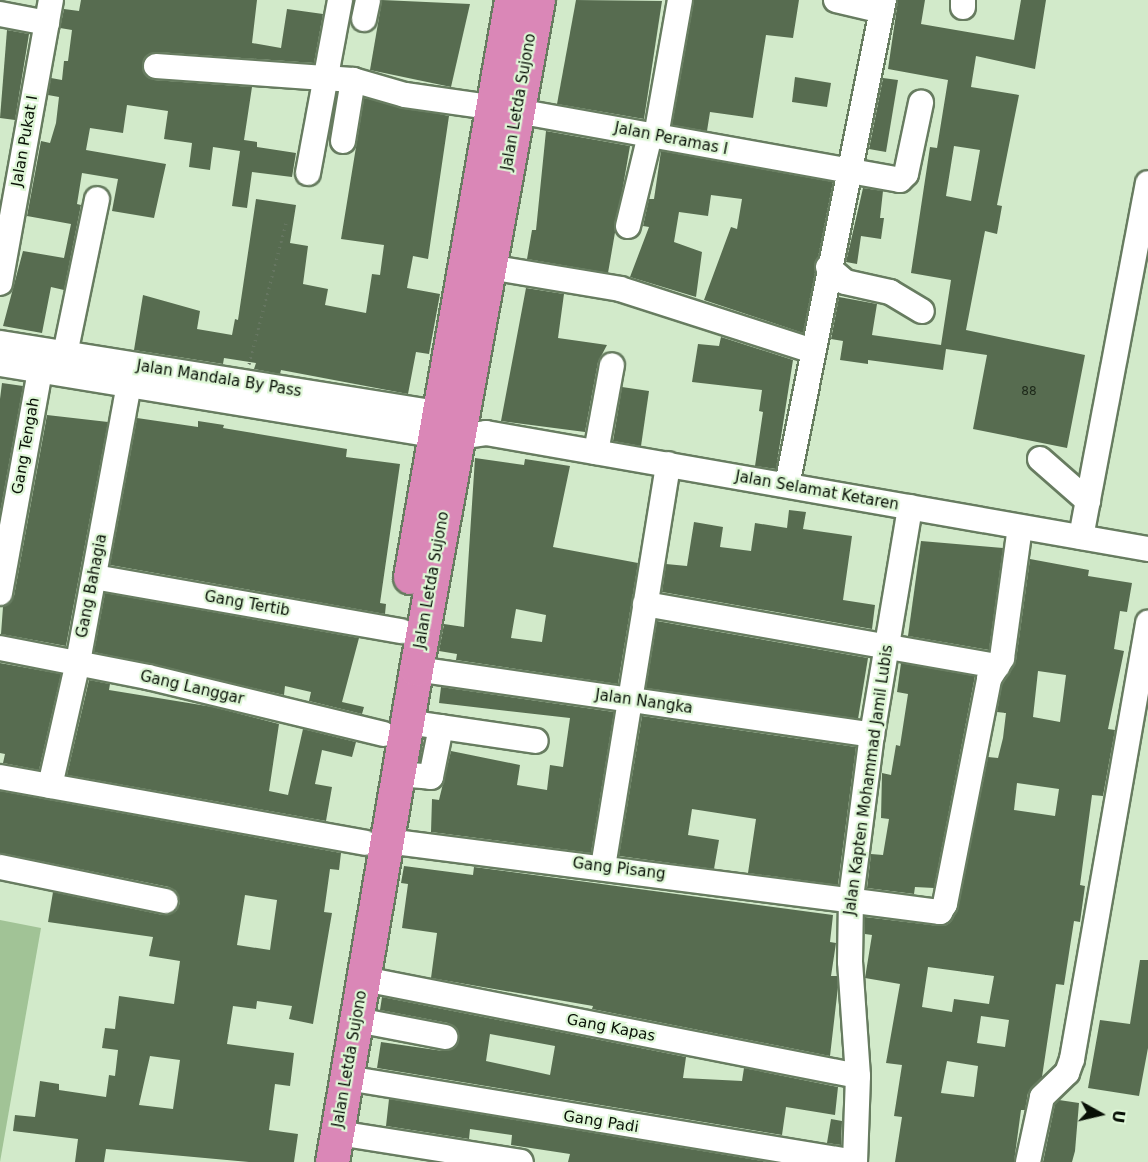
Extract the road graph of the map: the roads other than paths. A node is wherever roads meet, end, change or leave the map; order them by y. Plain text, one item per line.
1 (340, 0) edge
2 (511, 0) edge
3 (538, 0) edge
4 (680, 0) edge
5 (836, 0) edge
6 (883, 5) edge
7 (49, 11) edge
8 (0, 14) edge
9 (156, 66) dead end
10 (326, 77) junction
11 (353, 80) junction
12 (921, 103) dead end
13 (503, 109) junction
14 (653, 136) junction
15 (343, 141) dead end
16 (308, 173) dead end
17 (851, 173) junction
18 (1148, 183) edge
19 (97, 198) dead end
20 (628, 226) dead end
21 (489, 267) junction
22 (828, 267) junction
23 (0, 283) edge
24 (922, 311) dead end
25 (0, 343) edge
26 (813, 351) junction
27 (65, 354) junction
28 (0, 364) edge
29 (612, 365) dead end
30 (40, 371) junction
31 (129, 385) junction
32 (456, 427) junction
33 (596, 452) junction
34 (1040, 459) dead end
35 (668, 464) junction
36 (786, 486) junction
37 (1088, 501) junction
38 (910, 507) junction
39 (1020, 527) junction
40 (1081, 537) junction
41 (1148, 549) edge
42 (94, 577) junction
43 (0, 593) edge
44 (645, 604) junction
45 (1148, 622) edge
46 (400, 631) junction
47 (887, 645) junction
48 (0, 648) edge
49 (78, 662) junction
50 (998, 666) junction
51 (416, 669) junction
52 (633, 700) junction
53 (441, 727) junction
54 (395, 728) junction
55 (872, 735) junction
56 (536, 741) dead end
57 (399, 774) junction
58 (0, 777) edge
59 (50, 786) junction
60 (376, 842) junction
61 (0, 867) edge
62 (603, 867) junction
63 (851, 898) junction
64 (166, 901) dead end
65 (364, 979) junction
66 (357, 1020) junction
67 (445, 1037) dead end
68 (858, 1076) junction
69 (347, 1078) junction
70 (335, 1148) edge
71 (311, 1162) edge
72 (522, 1162) edge
73 (855, 1162) edge
74 (1028, 1162) edge

1 - 10 street
2 - 13 highway, Jalan Letda Sujono
3 - 13 highway, Jalan Letda Sujono
4 - 14 street
5 - 6 street
6 - 17 street
7 - 8 street
7 - 23 street, Jalan Pukat I
9 - 10 street, Jalan Peramas I
10 - 11 street, Jalan Peramas I
10 - 16 street
11 - 13 street, Jalan Peramas I
11 - 15 street
12 - 17 street, Jalan Peramas I
13 - 14 street, Jalan Peramas I
13 - 21 highway, Jalan Letda Sujono
13 - 32 highway, Jalan Letda Sujono
14 - 17 street, Jalan Peramas I
14 - 20 street
17 - 22 street
18 - 37 street
19 - 27 street
21 - 26 street
21 - 32 highway, Jalan Letda Sujono
22 - 24 street
22 - 26 street
25 - 27 street, Jalan Mandala By Pass
26 - 36 street
27 - 32 street, Jalan Mandala By Pass
28 - 30 street, Jalan Mandala By Pass
29 - 33 street
30 - 31 street, Jalan Mandala By Pass
30 - 43 street, Gang Tengah
31 - 32 street, Jalan Mandala By Pass
31 - 42 street, Gang Bahagia
32 - 33 street, Jalan Selamat Ketaren
32 - 46 highway, Jalan Letda Sujono
32 - 51 highway, Jalan Letda Sujono
33 - 35 street, Jalan Selamat Ketaren
34 - 37 street
35 - 36 street, Jalan Selamat Ketaren
35 - 44 street
36 - 38 street, Jalan Selamat Ketaren
37 - 40 street
38 - 39 street, Jalan Selamat Ketaren
38 - 47 street, Jalan Kapten Mohammad Jamil Lubis
39 - 40 street, Jalan Selamat Ketaren
39 - 50 street
40 - 41 street, Jalan Selamat Ketaren
42 - 46 street, Gang Tertib
42 - 49 street, Gang Bahagia
44 - 47 street
44 - 52 street
45 - 74 street
46 - 54 highway, Jalan Letda Sujono
47 - 50 street
47 - 55 street, Jalan Kapten Mohammad Jamil Lubis
48 - 49 street, Gang Langgar
49 - 54 street, Gang Langgar
49 - 59 street, Gang Bahagia
50 - 63 street, Gang Pisang
51 - 52 street, Jalan Nangka
51 - 54 highway, Jalan Letda Sujono
52 - 55 street, Jalan Nangka
52 - 62 street
53 - 54 street, Gang Langgar
53 - 56 street, Gang Langgar
53 - 57 street
54 - 57 highway, Jalan Letda Sujono
54 - 60 highway, Jalan Letda Sujono
55 - 63 street, Jalan Kapten Mohammad Jamil Lubis
57 - 60 highway, Jalan Letda Sujono
58 - 59 street, Gang Pisang
59 - 60 street, Gang Pisang
60 - 62 street, Gang Pisang
60 - 65 highway, Jalan Letda Sujono
60 - 71 highway, Jalan Letda Sujono
61 - 64 street
62 - 63 street, Gang Pisang
63 - 68 street, Jalan Kapten Mohammad Jamil Lubis
65 - 66 highway, Jalan Letda Sujono
65 - 68 street, Gang Kapas
66 - 67 street
66 - 69 highway, Jalan Letda Sujono
68 - 73 street, Jalan Kapten Mohammad Jamil Lubis
69 - 70 highway, Jalan Letda Sujono
69 - 73 street, Gang Padi
70 - 72 street

